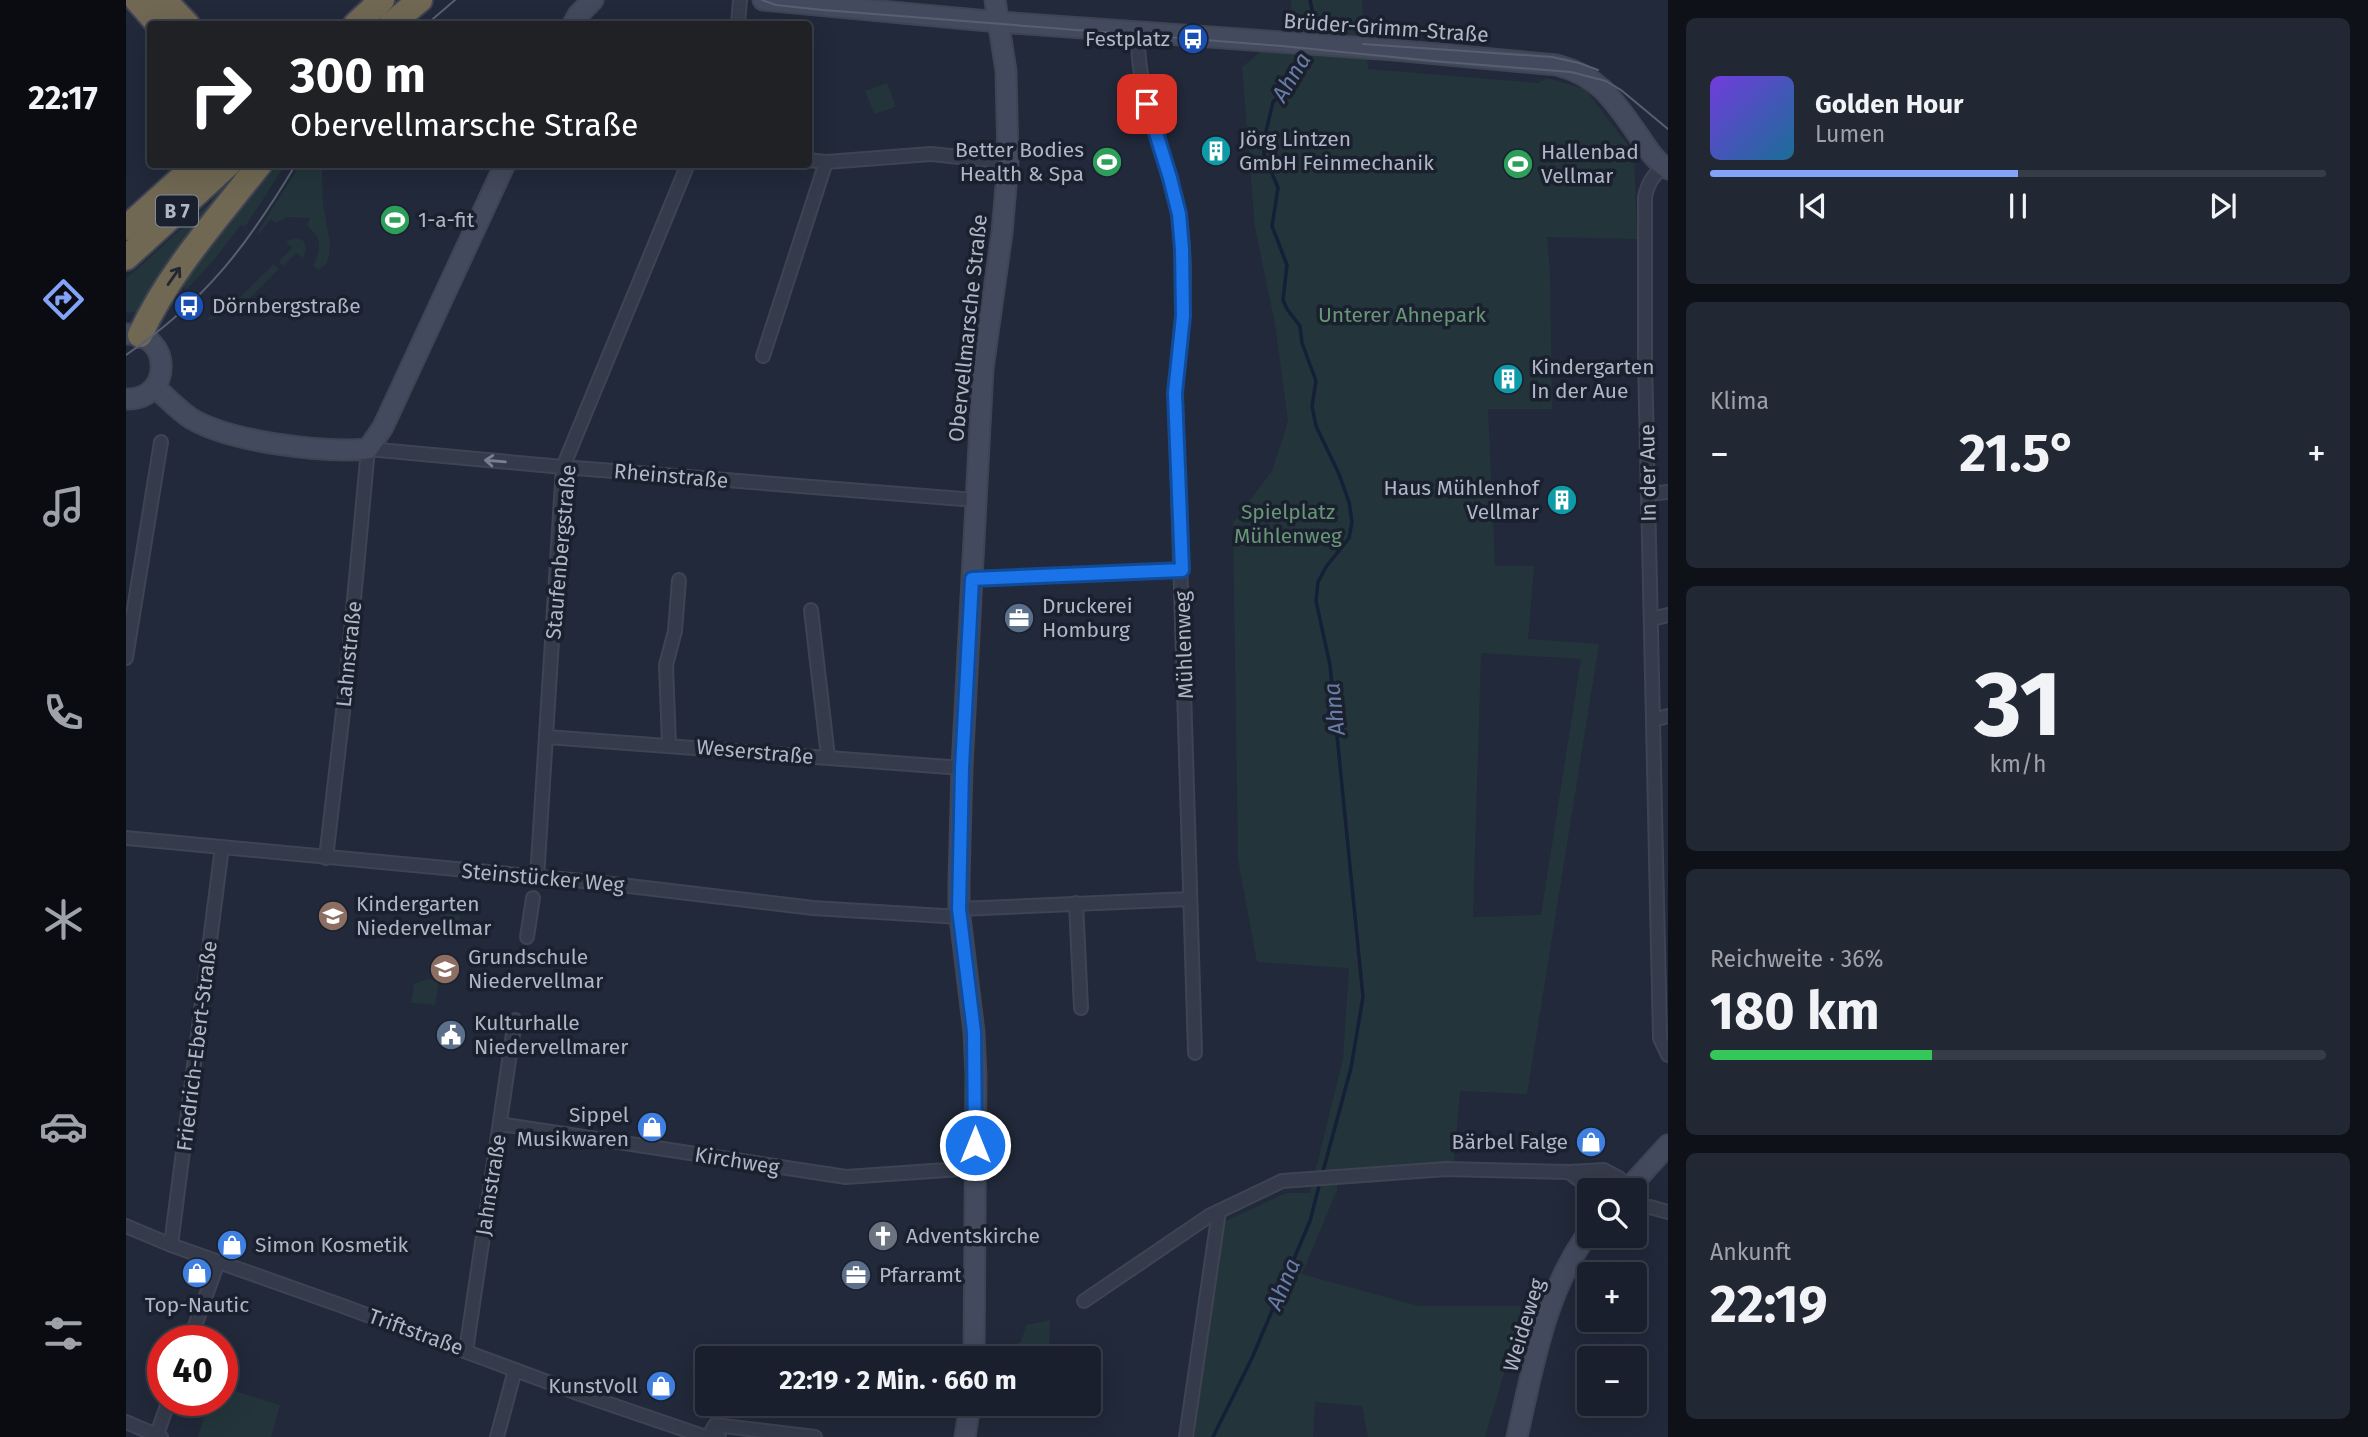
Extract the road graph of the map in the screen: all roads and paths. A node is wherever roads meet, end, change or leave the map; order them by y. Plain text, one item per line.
1 (137, 0) edge
2 (164, 0) edge
3 (382, 0) edge
4 (420, 0) edge
5 (593, 0) edge
6 (740, 0) edge
7 (763, 0) edge
8 (995, 0) edge
9 (155, 21) edge
10 (184, 21) edge
11 (359, 21) edge
12 (395, 21) edge
13 (575, 21) edge
14 (738, 21) edge
15 (999, 22) junction
16 (1138, 33) junction
17 (812, 160) edge
18 (826, 162) junction
19 (1008, 162) junction
20 (176, 168) edge
21 (192, 168) edge
22 (225, 168) edge
23 (257, 168) edge
24 (503, 168) edge
25 (686, 168) edge
26 (1666, 168) edge
27 (150, 205) junction
28 (126, 228) edge
29 (126, 258) edge
30 (133, 334) edge
31 (763, 356) dead end
32 (155, 387) junction
33 (126, 399) edge
34 (161, 442) dead end
35 (368, 449) junction
36 (563, 467) junction
37 (1668, 492) edge
38 (1648, 494) junction
39 (975, 500) junction
40 (1182, 570) junction
41 (972, 579) junction
42 (679, 580) dead end
43 (811, 610) dead end
44 (1668, 615) edge
45 (1652, 619) junction
46 (126, 659) edge
47 (1668, 716) edge
48 (1653, 720) junction
49 (547, 737) junction
50 (669, 745) junction
51 (828, 757) junction
52 (962, 768) junction
53 (126, 838) edge
54 (222, 847) junction
55 (326, 858) junction
56 (537, 878) junction
57 (533, 898) dead end
58 (1190, 900) junction
59 (1076, 903) junction
60 (959, 913) junction
61 (527, 937) dead end
62 (1081, 1008) dead end
63 (515, 1020) dead end
64 (1195, 1053) dead end
65 (1668, 1055) edge
66 (500, 1124) junction
67 (1668, 1145) edge
68 (975, 1168) junction
69 (1570, 1172) junction
70 (1578, 1178) edge
71 (1619, 1178) edge
72 (1638, 1178) edge
73 (1650, 1208) dead end
74 (1219, 1211) junction
75 (1668, 1212) edge
76 (126, 1226) edge
77 (172, 1245) junction
78 (1579, 1248) edge
79 (218, 1262) junction
80 (1084, 1301) dead end
81 (195, 1325) edge
82 (974, 1346) edge
83 (466, 1351) junction
84 (516, 1370) junction
85 (164, 1416) edge
86 (968, 1416) edge
87 (126, 1422) edge
88 (158, 1436) edge
89 (497, 1437) edge
90 (706, 1437) edge
91 (719, 1437) edge
92 (815, 1437) edge
93 (965, 1437) edge
94 (1186, 1437) edge
95 (1517, 1437) edge

1 - 9 highway
2 - 10 highway
3 - 11 highway
4 - 12 highway
5 - 13 street
6 - 14 street
7 - 15 street, Brüder-Grimm-Straße
8 - 15 street, Obervellmarsche Straße
15 - 16 street, Brüder-Grimm-Straße
15 - 19 street, Obervellmarsche Straße
16 - 26 street, Brüder-Grimm-Straße
16 - 40 street, Mühlenweg
17 - 18 street
18 - 19 street
18 - 31 street
19 - 39 street, Obervellmarsche Straße
20 - 27 highway
21 - 27 highway, B 7
22 - 29 highway, B 7
30 -> 23 highway
24 - 35 street
25 - 36 street, Staufenbergstraße
26 - 38 street, In der Aue
27 - 28 highway, B 7
30 - 32 street
32 - 33 street
32 - 35 street
34 - 46 street
36 -> 35 street, Rheinstraße
35 - 55 street, Lahnstraße
36 - 39 street, Rheinstraße
36 - 49 street, Staufenbergstraße
37 - 38 street
38 - 45 street, In der Aue
39 - 41 street, Obervellmarsche Straße
40 - 41 street
40 - 58 street, Mühlenweg
41 - 52 street, Obervellmarsche Straße
42 - 50 street
43 - 51 street
44 - 45 street
45 - 48 street, In der Aue
47 - 48 street
48 - 65 street, In der Aue
49 - 50 street, Weserstraße
49 - 56 street, Staufenbergstraße
50 - 51 street, Weserstraße
51 - 52 street, Weserstraße
52 - 60 street, Obervellmarsche Straße
53 - 54 street, Steinstücker Weg
54 - 55 street, Steinstücker Weg
54 - 77 street, Friedrich-Ebert-Straße
55 - 56 street, Steinstücker Weg
56 - 60 street, Steinstücker Weg
57 - 61 street
58 - 59 street, Steinstücker Weg
58 - 64 street, Mühlenweg
59 - 60 street, Steinstücker Weg
59 - 62 street
60 - 68 street, Obervellmarsche Straße
63 - 66 street, Jahnstraße
66 - 68 street, Kirchweg
66 - 83 street, Jahnstraße
67 - 72 street
68 - 82 street, Obervellmarsche Straße
69 - 70 street
69 - 71 street
69 - 74 street
73 - 75 street
74 - 80 street
74 - 94 street
76 - 77 street, Triftstraße
77 - 79 street, Triftstraße
78 - 95 street, Weideweg
79 - 81 street
79 - 83 street, Triftstraße
83 - 84 street, Triftstraße
84 - 89 street
84 - 90 street, Triftstraße
85 - 88 street
86 - 93 street
87 - 88 street
91 - 92 street

